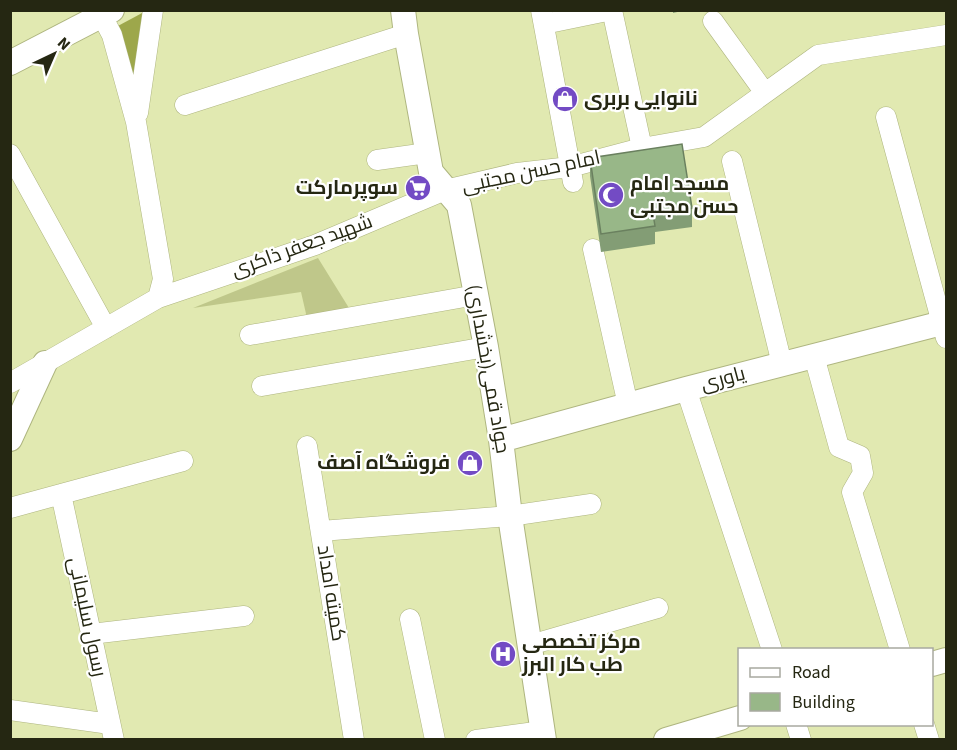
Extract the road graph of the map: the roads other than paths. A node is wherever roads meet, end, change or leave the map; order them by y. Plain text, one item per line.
1 (153, 10) edge
2 (612, 10) edge
3 (107, 13) edge
4 (543, 17) edge
5 (713, 21) dead end
6 (405, 22) edge
7 (946, 35) edge
8 (10, 63) edge
9 (765, 93) junction
10 (185, 105) dead end
11 (886, 117) dead end
12 (136, 122) junction
13 (642, 148) junction
14 (427, 153) junction
15 (10, 154) edge
16 (377, 160) dead end
17 (732, 161) dead end
18 (571, 174) junction
19 (445, 190) junction
20 (593, 249) dead end
21 (476, 296) junction
22 (158, 298) junction
23 (105, 328) junction
24 (945, 328) edge
25 (250, 335) dead end
26 (486, 347) junction
27 (814, 356) junction
28 (45, 363) junction
29 (782, 364) junction
30 (10, 382) edge
31 (262, 386) dead end
32 (686, 389) junction
33 (628, 405) junction
34 (10, 439) edge
35 (501, 440) junction
36 (307, 446) dead end
37 (183, 461) dead end
38 (61, 494) junction
39 (591, 504) dead end
40 (10, 508) edge
41 (510, 516) junction
42 (321, 531) junction
43 (658, 608) dead end
44 (244, 616) dead end
45 (410, 619) dead end
46 (91, 634) junction
47 (530, 645) junction
48 (771, 648) edge
49 (899, 648) edge
50 (10, 710) edge
51 (738, 719) edge
52 (112, 732) edge
53 (543, 735) edge
54 (354, 740) edge
55 (435, 740) edge
56 (476, 740) edge
57 (666, 740) edge

1 - 12 street
2 - 4 street
2 - 13 street
3 - 8 street
3 - 12 street
4 - 18 street
5 - 9 street
6 - 10 street
6 - 14 street, جواد قمی(بخشداری)
7 - 9 street, امام حسن مجتبی
9 - 13 street, امام حسن مجتبی
11 - 24 street
12 - 22 street
13 - 18 street, امام حسن مجتبی
14 - 16 street
14 - 19 street, جواد قمی(بخشداری)
15 - 23 street
17 - 29 street
18 - 19 street, امام حسن مجتبی
19 - 21 street, جواد قمی(بخشداری)
19 - 22 street, شهید جعفر ذاکری
20 - 33 street
21 - 25 street
21 - 26 street, جواد قمی(بخشداری)
22 - 23 street, شهید جعفر ذاکری
23 - 28 street, شهید جعفر ذاکری
24 - 27 street, یاوری
26 - 31 street
26 - 35 street, جواد قمی(بخشداری)
27 - 29 street, یاوری
27 - 49 street
28 - 30 street, شهید جعفر ذاکری
28 - 34 street
29 - 32 street, یاوری
32 - 33 street, یاوری
32 - 48 street
33 - 35 street, یاوری
35 - 41 street, جواد قمی(بخشداری)
36 - 42 street, کمیته امداد
37 - 38 street
38 - 40 street
38 - 46 street, رسول سلیمانی
39 - 41 street
41 - 42 street
41 - 47 street, جواد قمی(بخشداری)
42 - 54 street, کمیته امداد
43 - 47 street
44 - 46 street
45 - 55 street
46 - 52 street, رسول سلیمانی
47 - 53 street, جواد قمی(بخشداری)
50 - 52 street
51 - 57 street
53 - 56 street

